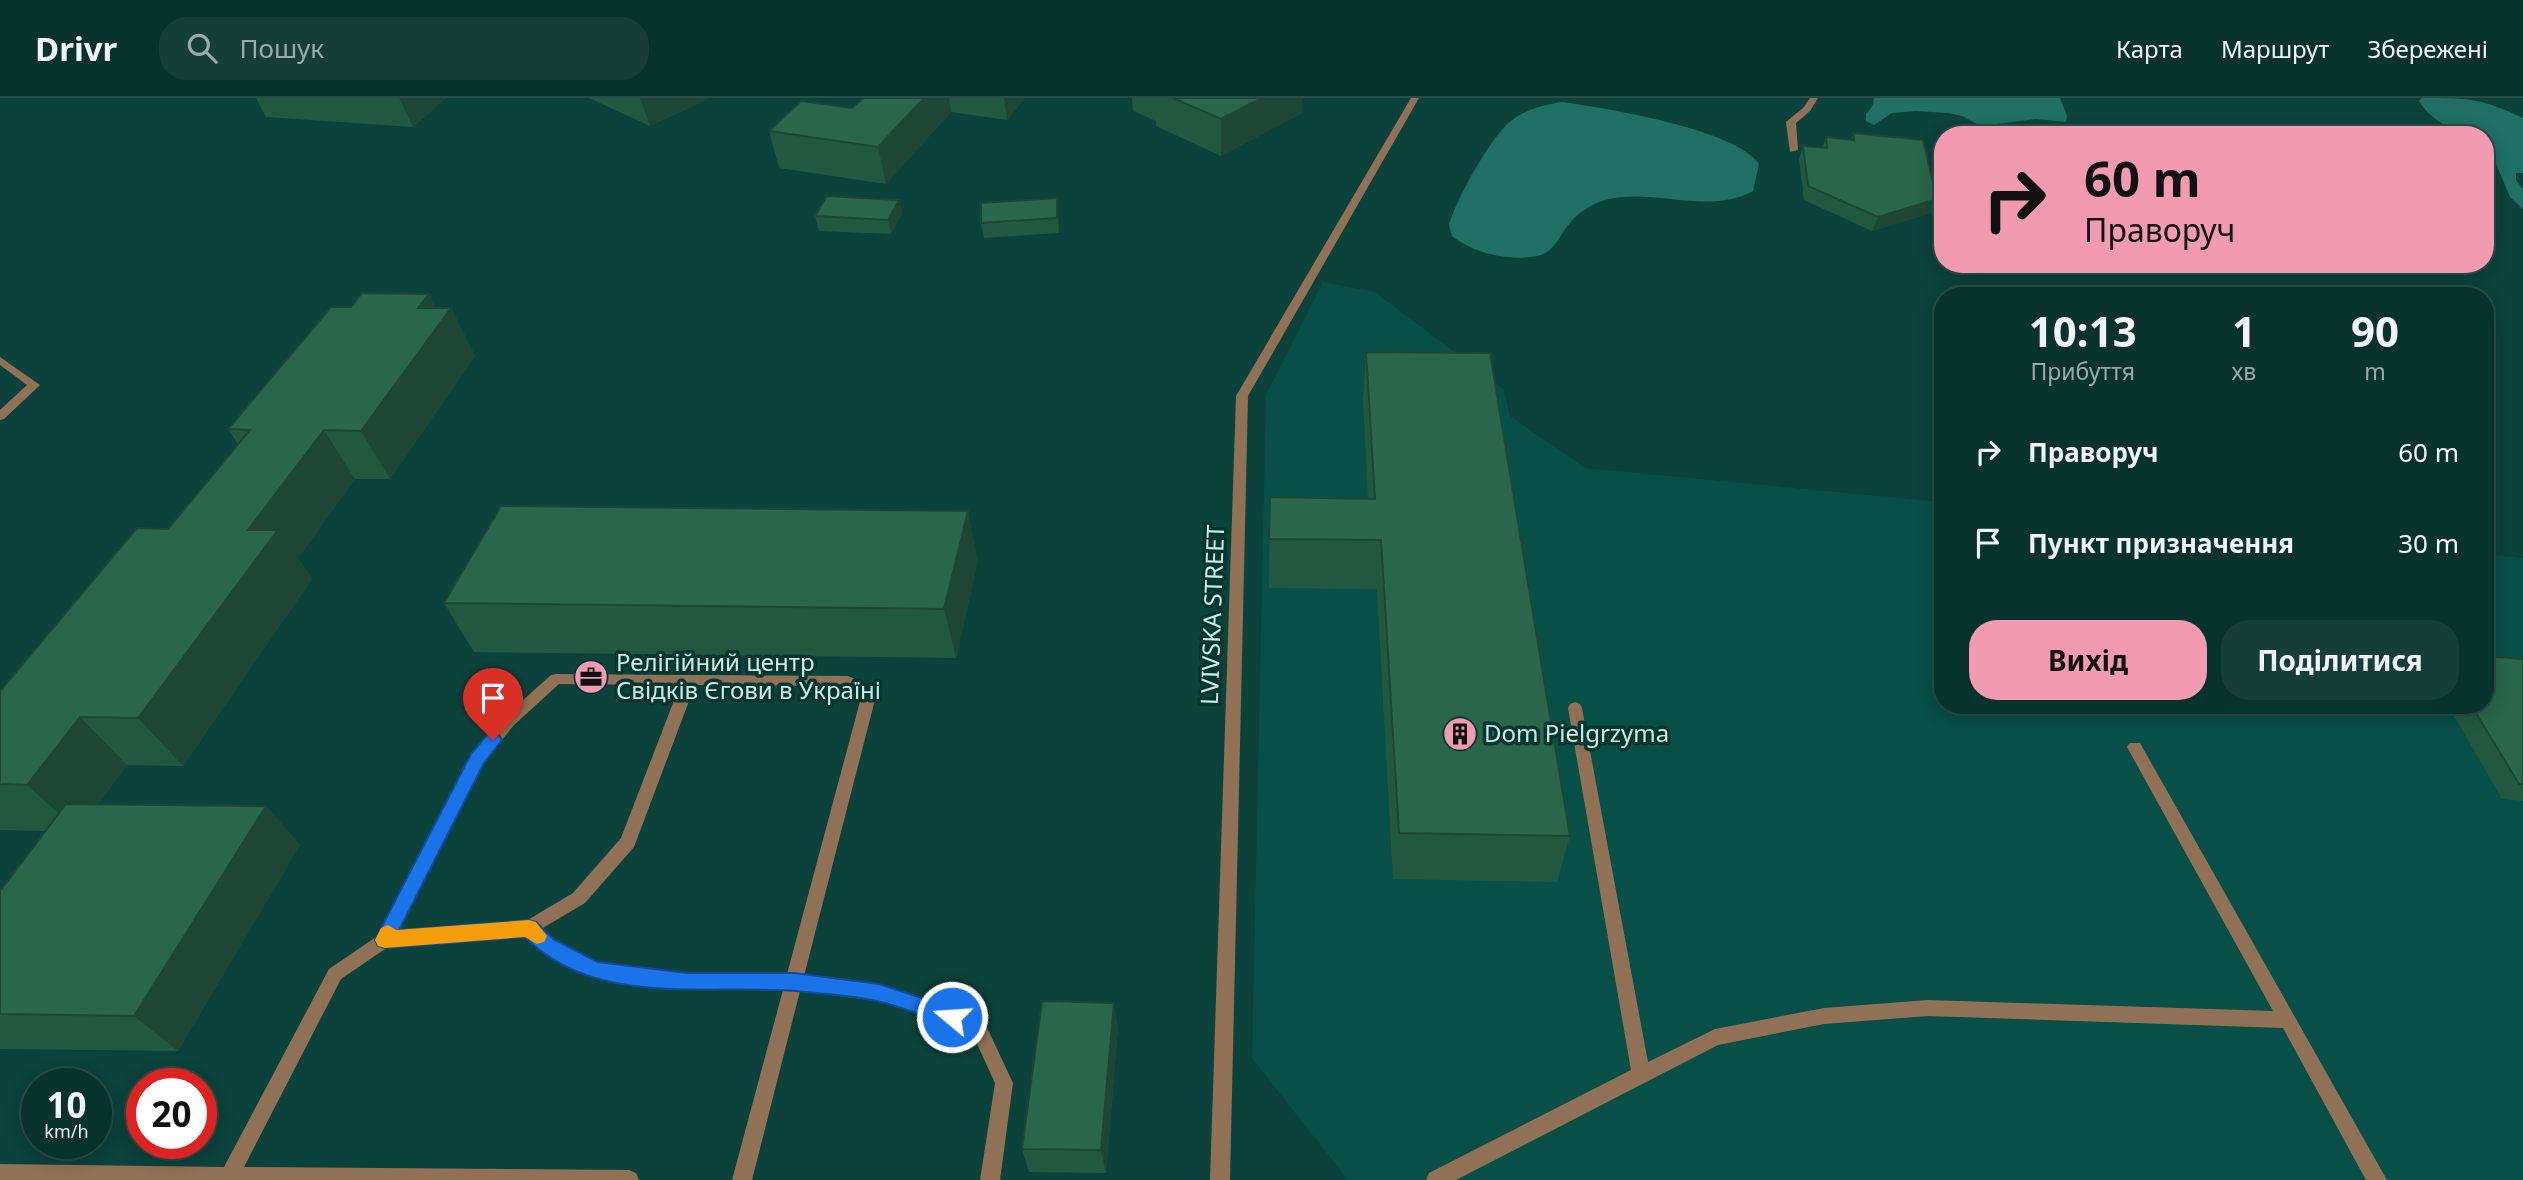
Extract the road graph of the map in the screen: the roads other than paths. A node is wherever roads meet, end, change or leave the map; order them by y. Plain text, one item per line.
1 (1415, 98) edge
2 (1814, 98) edge
3 (1793, 150) dead end
4 (0, 360) edge
5 (0, 416) edge
6 (690, 678) junction
7 (1575, 708) dead end
8 (2135, 747) dead end
9 (529, 928) junction
10 (385, 940) junction
11 (794, 982) junction
12 (2287, 1020) junction
13 (1641, 1073) junction
14 (0, 1174) edge
15 (228, 1178) edge
16 (629, 1180) edge
17 (742, 1180) edge
18 (990, 1180) edge
19 (1220, 1180) edge
20 (1436, 1180) edge
21 (2377, 1180) edge

1 - 19 street, LVIVSKA STREET
2 - 3 street
4 - 5 street
6 - 9 street
6 - 10 street
6 - 11 street
7 - 13 street
8 - 12 street
9 - 10 street
9 - 11 street
10 - 15 street
11 - 17 street
11 - 18 street
12 - 13 street
12 - 21 street
13 - 20 street
14 - 15 street
15 - 16 street

